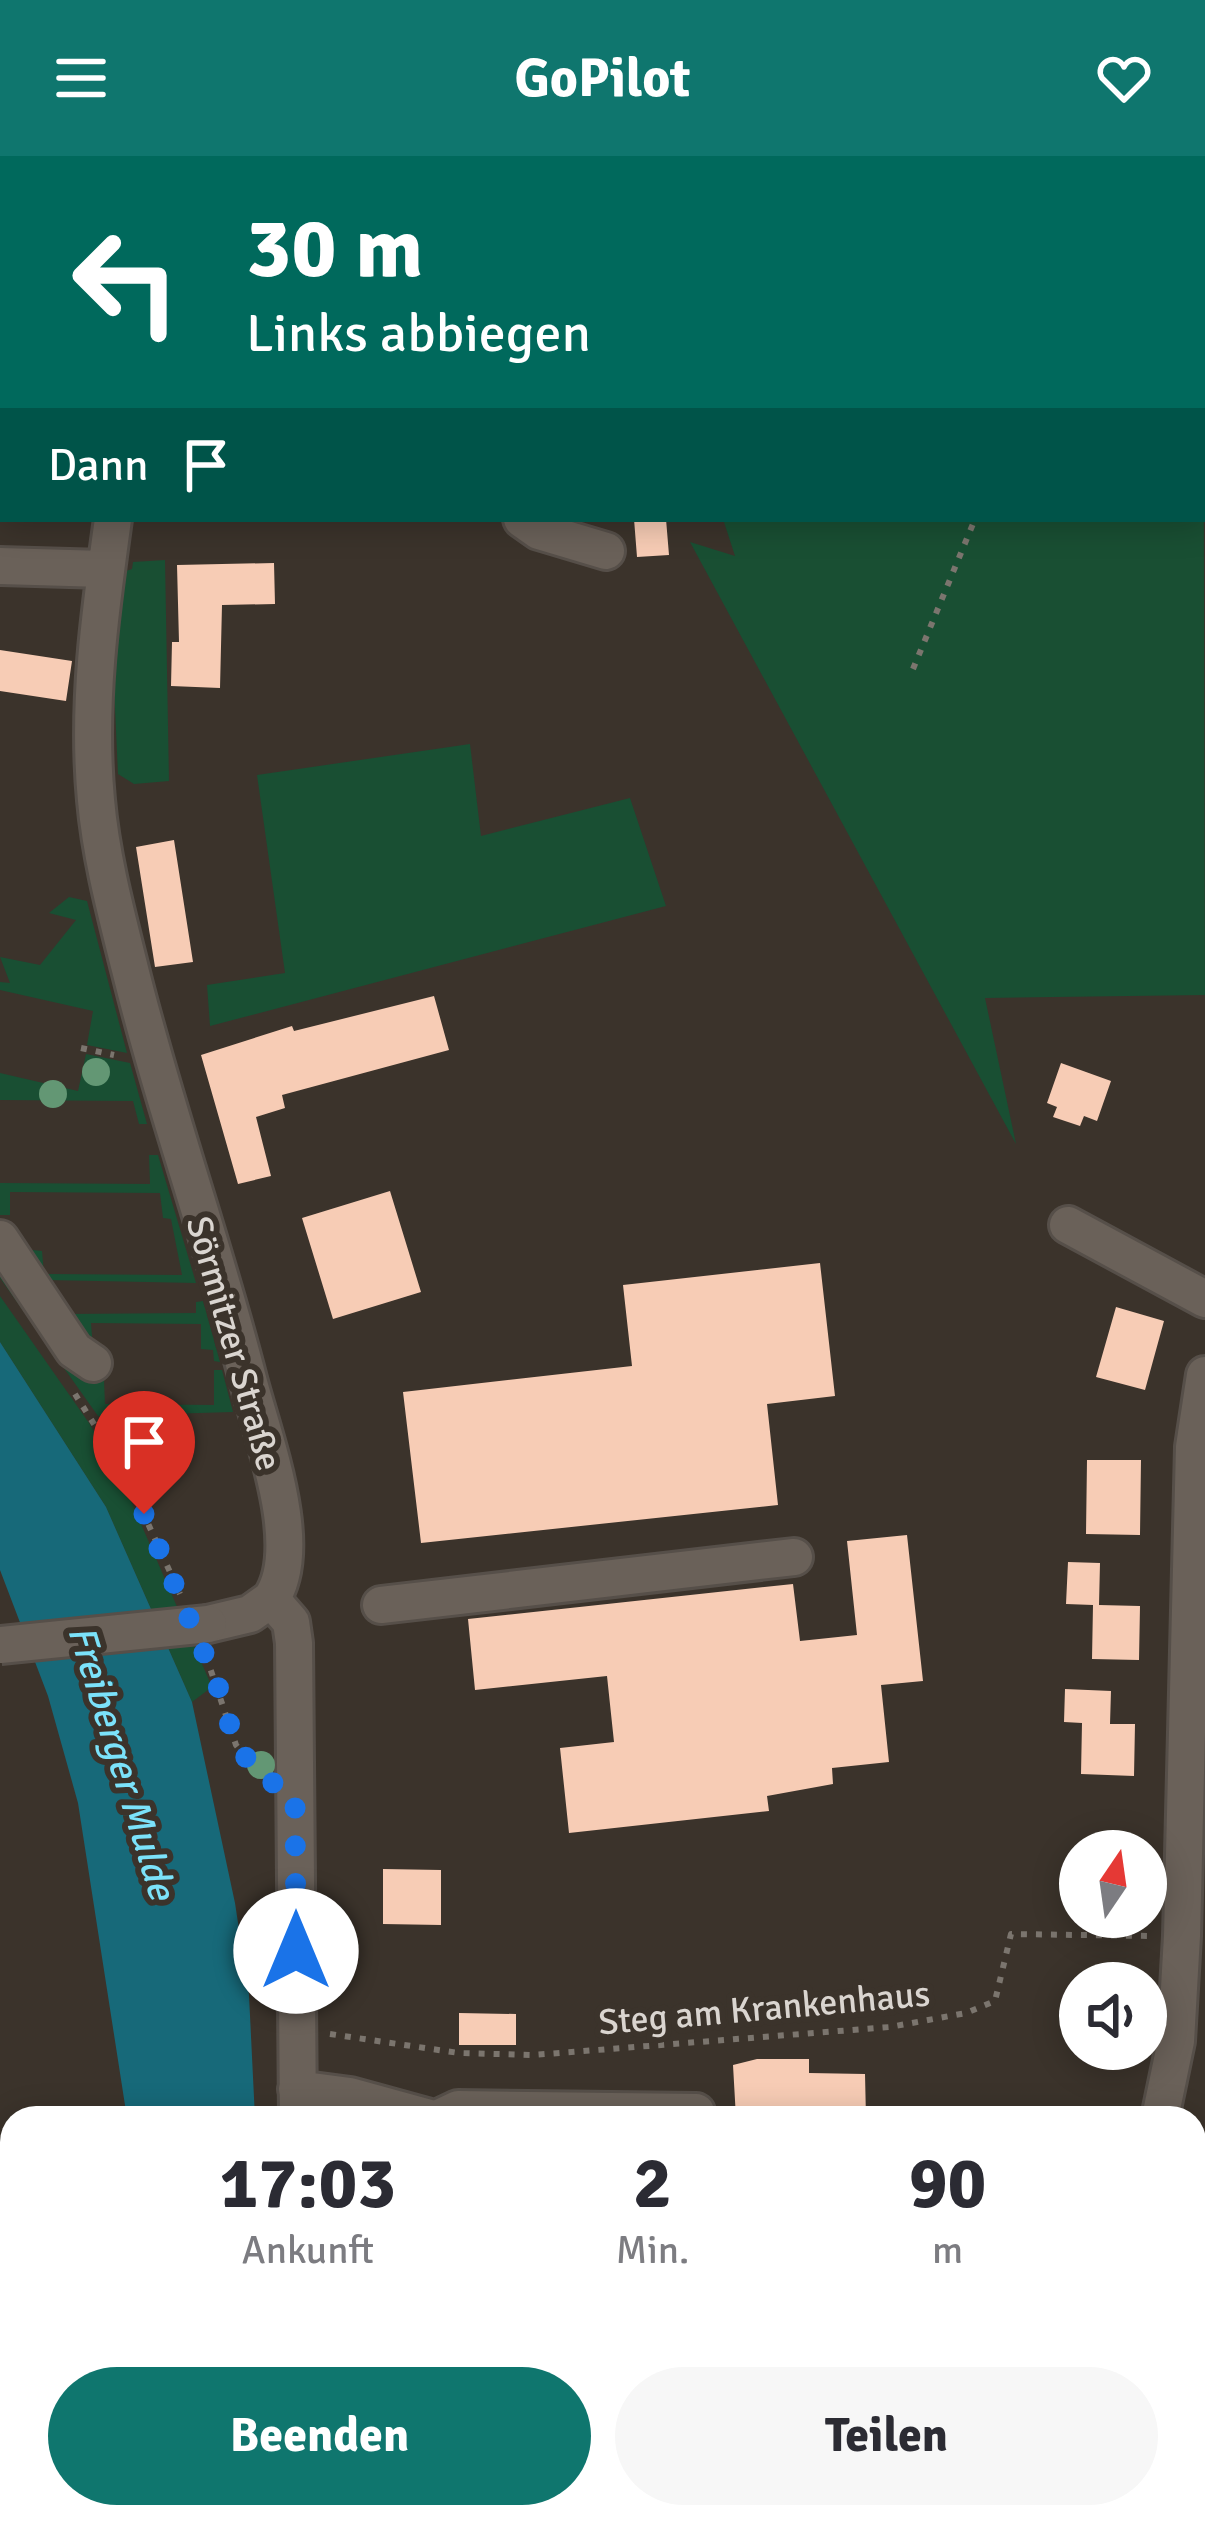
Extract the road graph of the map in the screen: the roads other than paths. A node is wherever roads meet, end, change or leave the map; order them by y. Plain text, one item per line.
1 (112, 522) edge
2 (526, 522) edge
3 (606, 551) dead end
4 (0, 566) edge
5 (104, 569) junction
6 (1068, 1225) dead end
7 (0, 1239) edge
8 (1205, 1299) edge
9 (80, 1374) road end
10 (1205, 1375) edge
11 (794, 1557) dead end
12 (271, 1599) junction
13 (381, 1605) dead end
14 (0, 1646) edge
15 (1195, 1859) edge
16 (297, 2104) edge
17 (389, 2106) edge
18 (1162, 2106) edge

1 - 5 street, Sörmitzer Straße
2 - 3 street
4 - 5 street
5 - 12 street, Sörmitzer Straße
6 - 8 street
7 - 9 street
10 - 15 street
11 - 13 street
12 - 14 street, bridge
12 - 16 street
15 - 18 street
16 - 17 street

